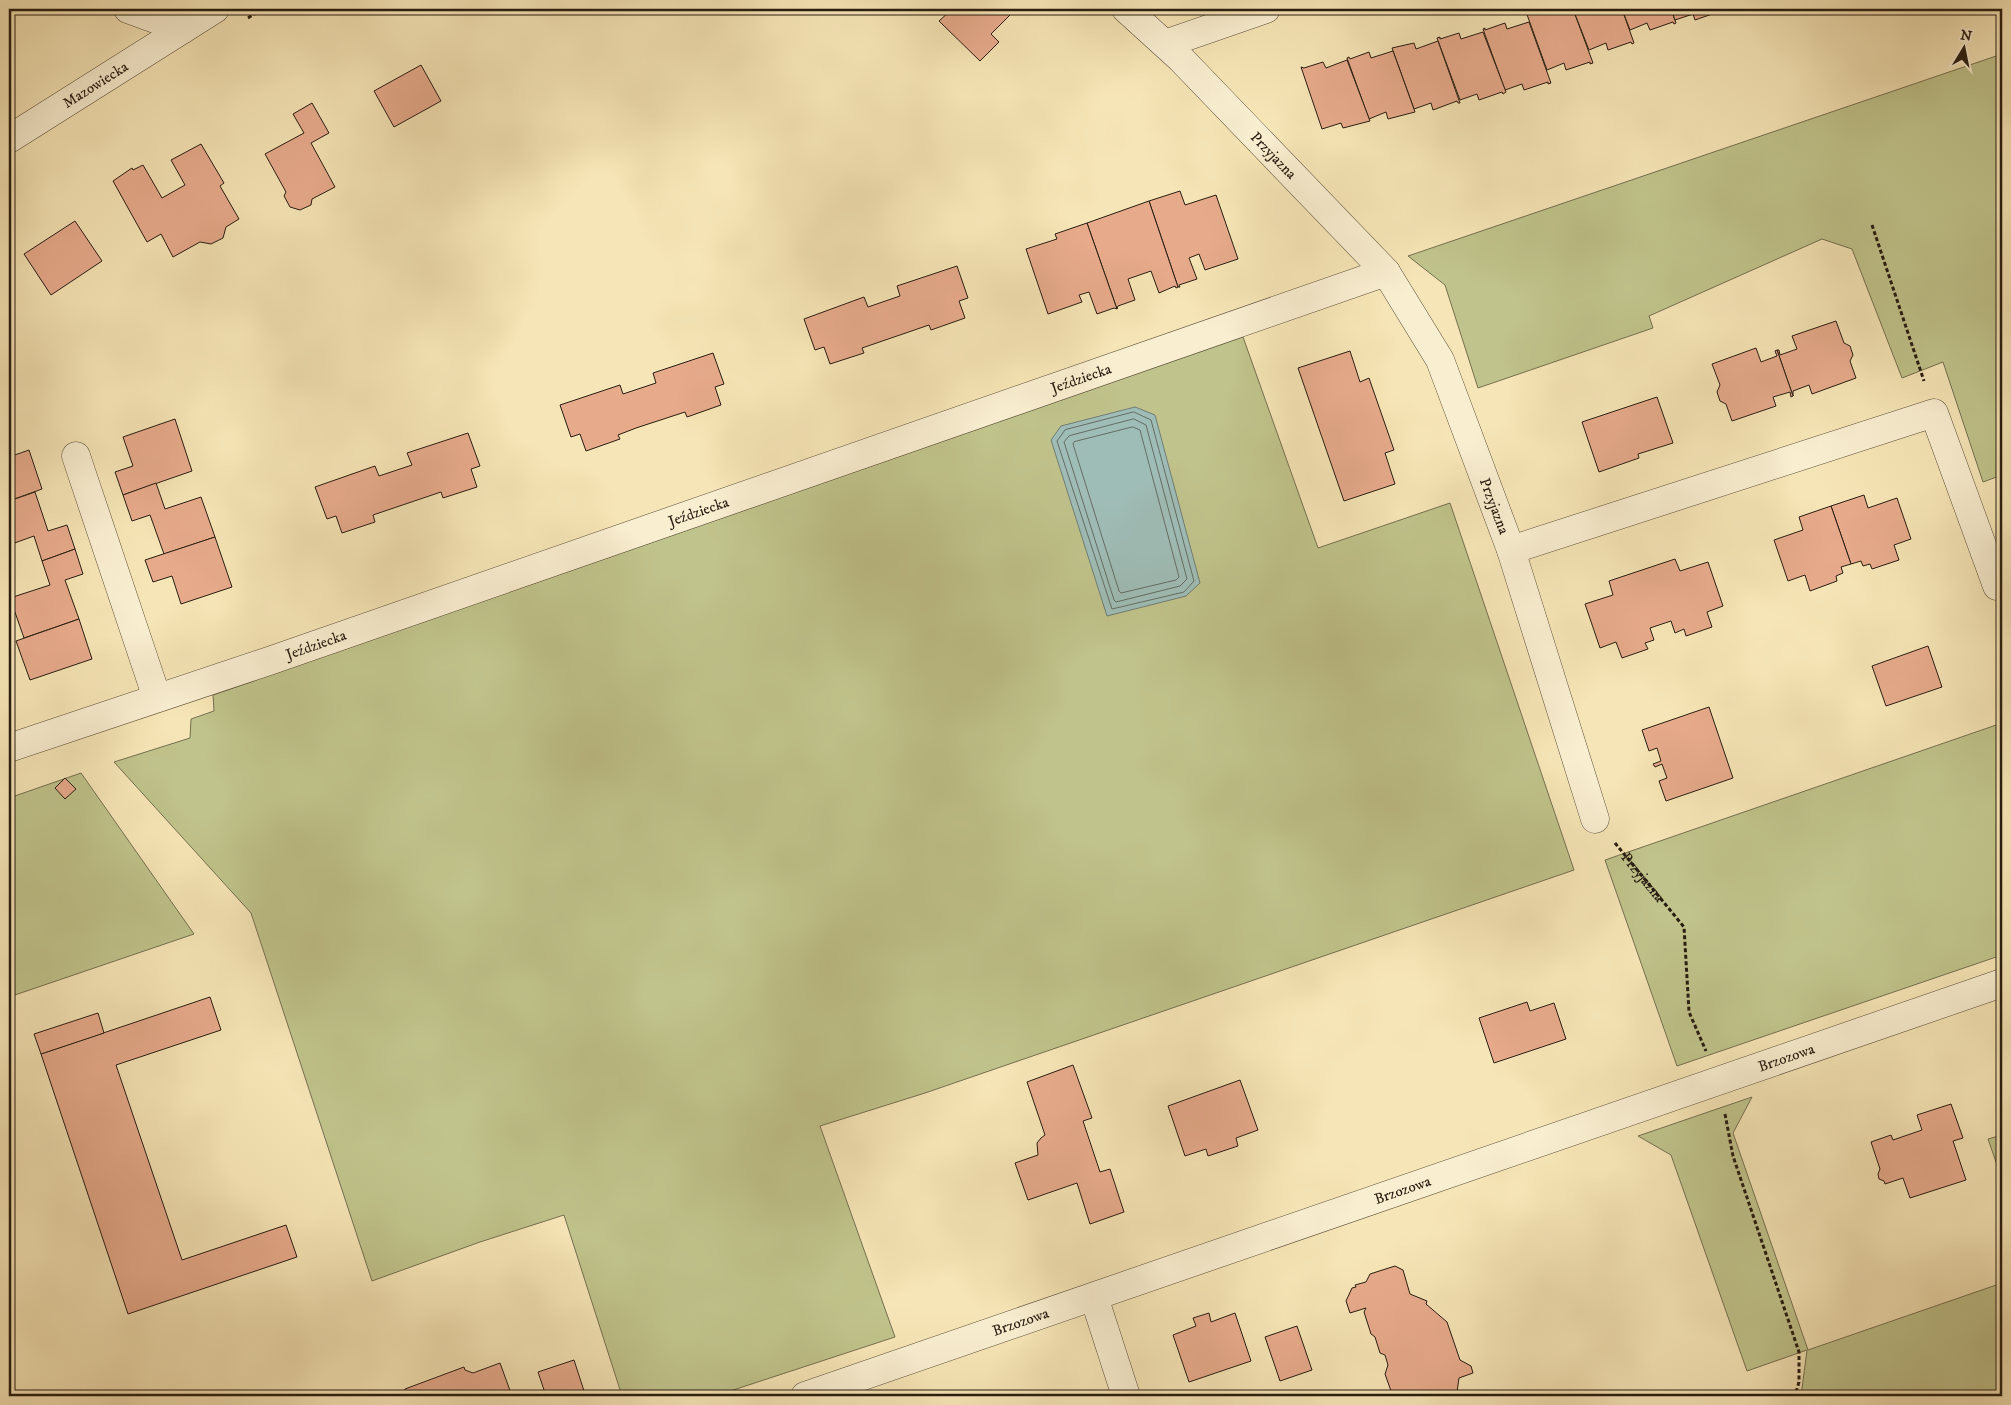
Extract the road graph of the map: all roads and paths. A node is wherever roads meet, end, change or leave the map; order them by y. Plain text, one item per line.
1 (128, 9) edge
2 (215, 9) edge
3 (1126, 9) edge
4 (1266, 9) edge
5 (183, 29) junction
6 (1165, 44) junction
7 (9, 139) edge
8 (1872, 226) dead end
9 (1386, 272) junction
10 (1934, 413) junction
11 (76, 456) dead end
12 (1511, 550) junction
13 (1997, 586) dead end
14 (157, 698) junction
15 (9, 748) edge
16 (1595, 819) joint
17 (2002, 983) edge
18 (1719, 1079) junction
19 (1094, 1297) junction
20 (804, 1396) edge
21 (1126, 1396) edge
22 (1795, 1396) edge

1 - 5 street
2 - 5 street, Mazowiecka
3 - 6 street, Przyjazna
4 - 6 street
5 - 7 street, Mazowiecka
6 - 9 street, Przyjazna
8 - 10 path
9 - 12 street, Przyjazna
9 - 14 street, Jeździecka
10 - 12 street
10 - 13 street
11 - 14 street
12 - 16 street, Przyjazna
14 - 15 street, Jeździecka
16 - 18 path, Przyjazna
17 - 18 street, Brzozowa
18 - 19 street, Brzozowa
18 - 22 path, Przyjazna
19 - 20 street, Brzozowa
19 - 21 street

